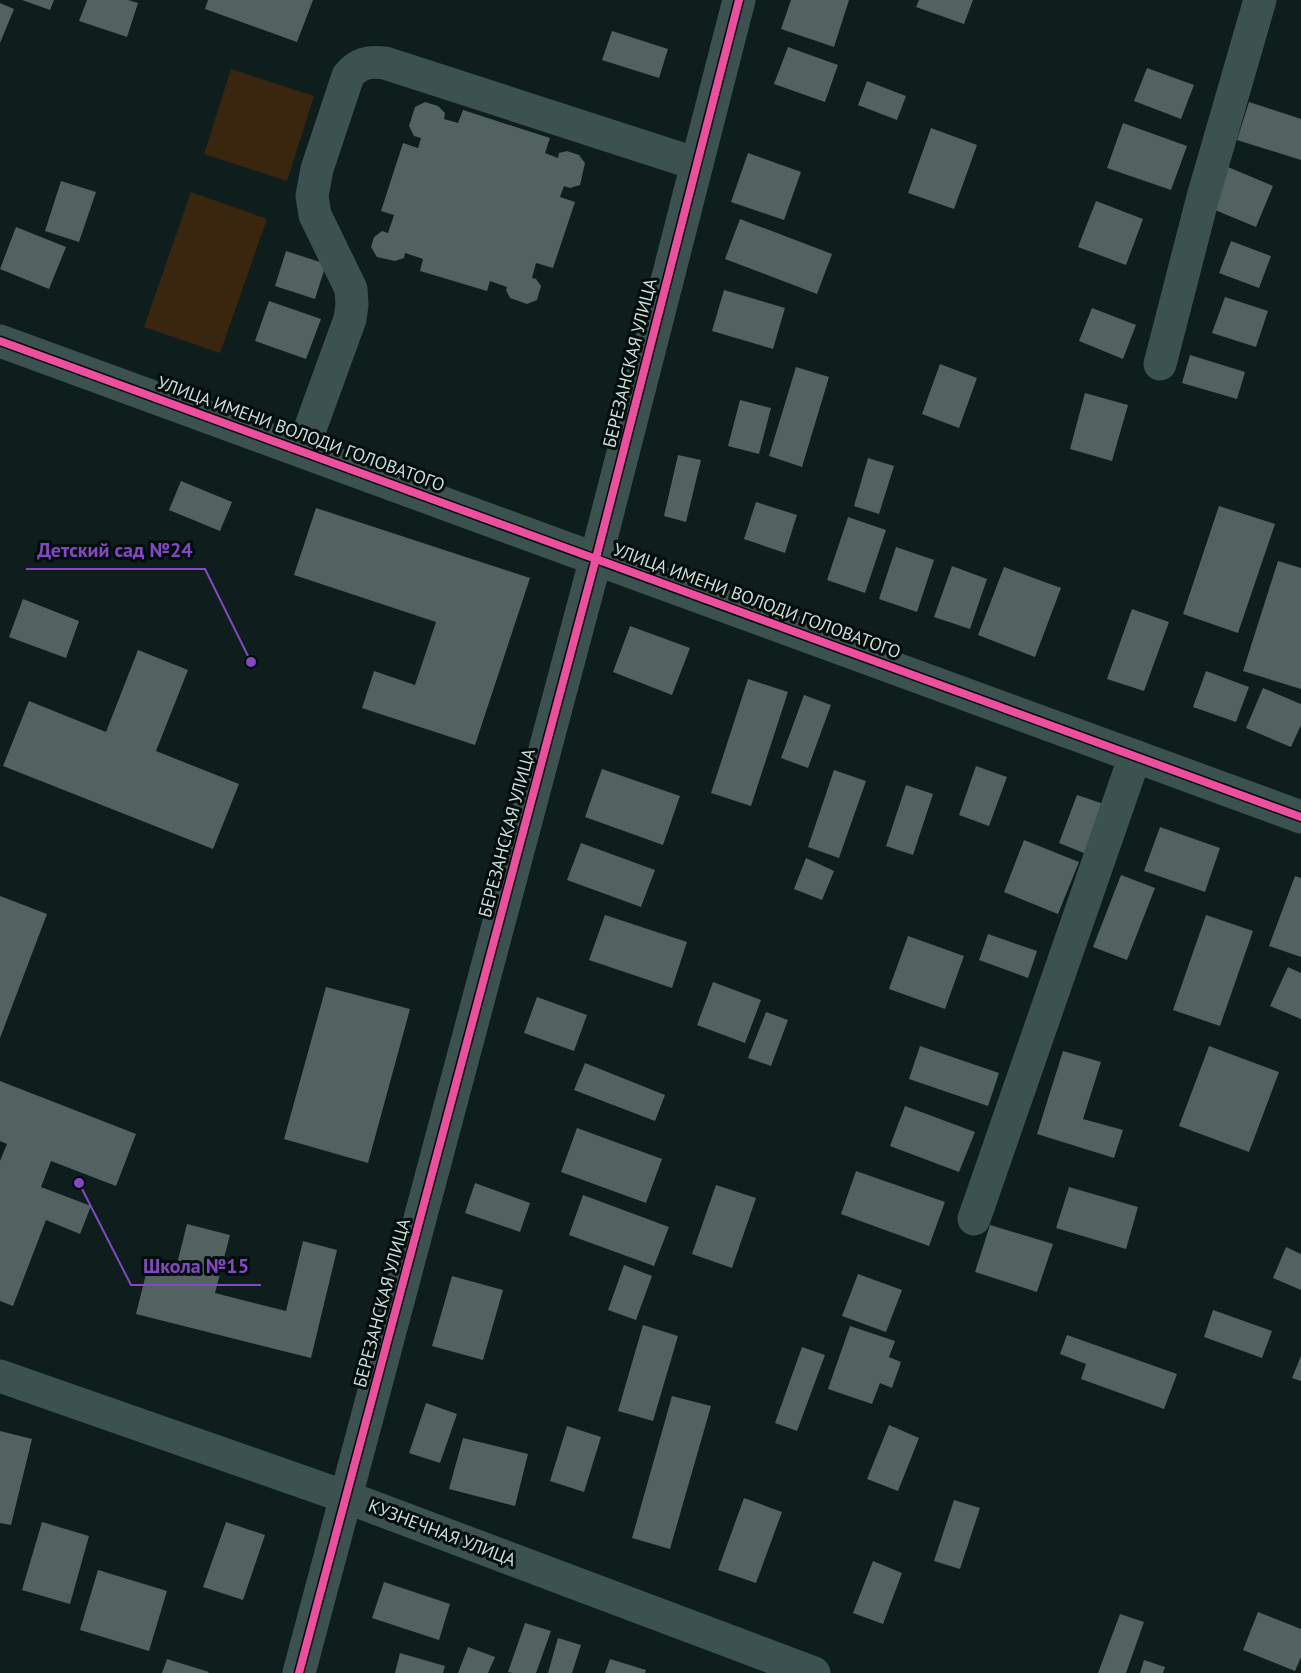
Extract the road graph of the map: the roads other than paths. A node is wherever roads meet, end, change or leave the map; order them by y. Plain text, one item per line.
1 (739, 0) edge
2 (1260, 0) edge
3 (697, 164) junction
4 (0, 341) edge
5 (1160, 364) dead end
6 (302, 451) junction
7 (596, 558) junction
8 (1135, 756) junction
9 (1301, 818) edge
10 (974, 1219) dead end
11 (0, 1376) edge
12 (346, 1497) junction
13 (299, 1673) edge
14 (814, 1673) edge

1 - 3 street, БЕРЕЗАНСКАЯ УЛИЦА
2 - 5 street
3 - 6 street
3 - 7 street, БЕРЕЗАНСКАЯ УЛИЦА
4 - 6 street, УЛИЦА ИМЕНИ ВОЛОДИ ГОЛОВАТОГО
6 - 7 street, УЛИЦА ИМЕНИ ВОЛОДИ ГОЛОВАТОГО
7 - 8 street, УЛИЦА ИМЕНИ ВОЛОДИ ГОЛОВАТОГО
7 - 12 street, БЕРЕЗАНСКАЯ УЛИЦА
8 - 9 street, УЛИЦА ИМЕНИ ВОЛОДИ ГОЛОВАТОГО
8 - 10 street
11 - 12 street, КУЗНЕЧНАЯ УЛИЦА
12 - 13 street, БЕРЕЗАНСКАЯ УЛИЦА
12 - 14 street, КУЗНЕЧНАЯ УЛИЦА

